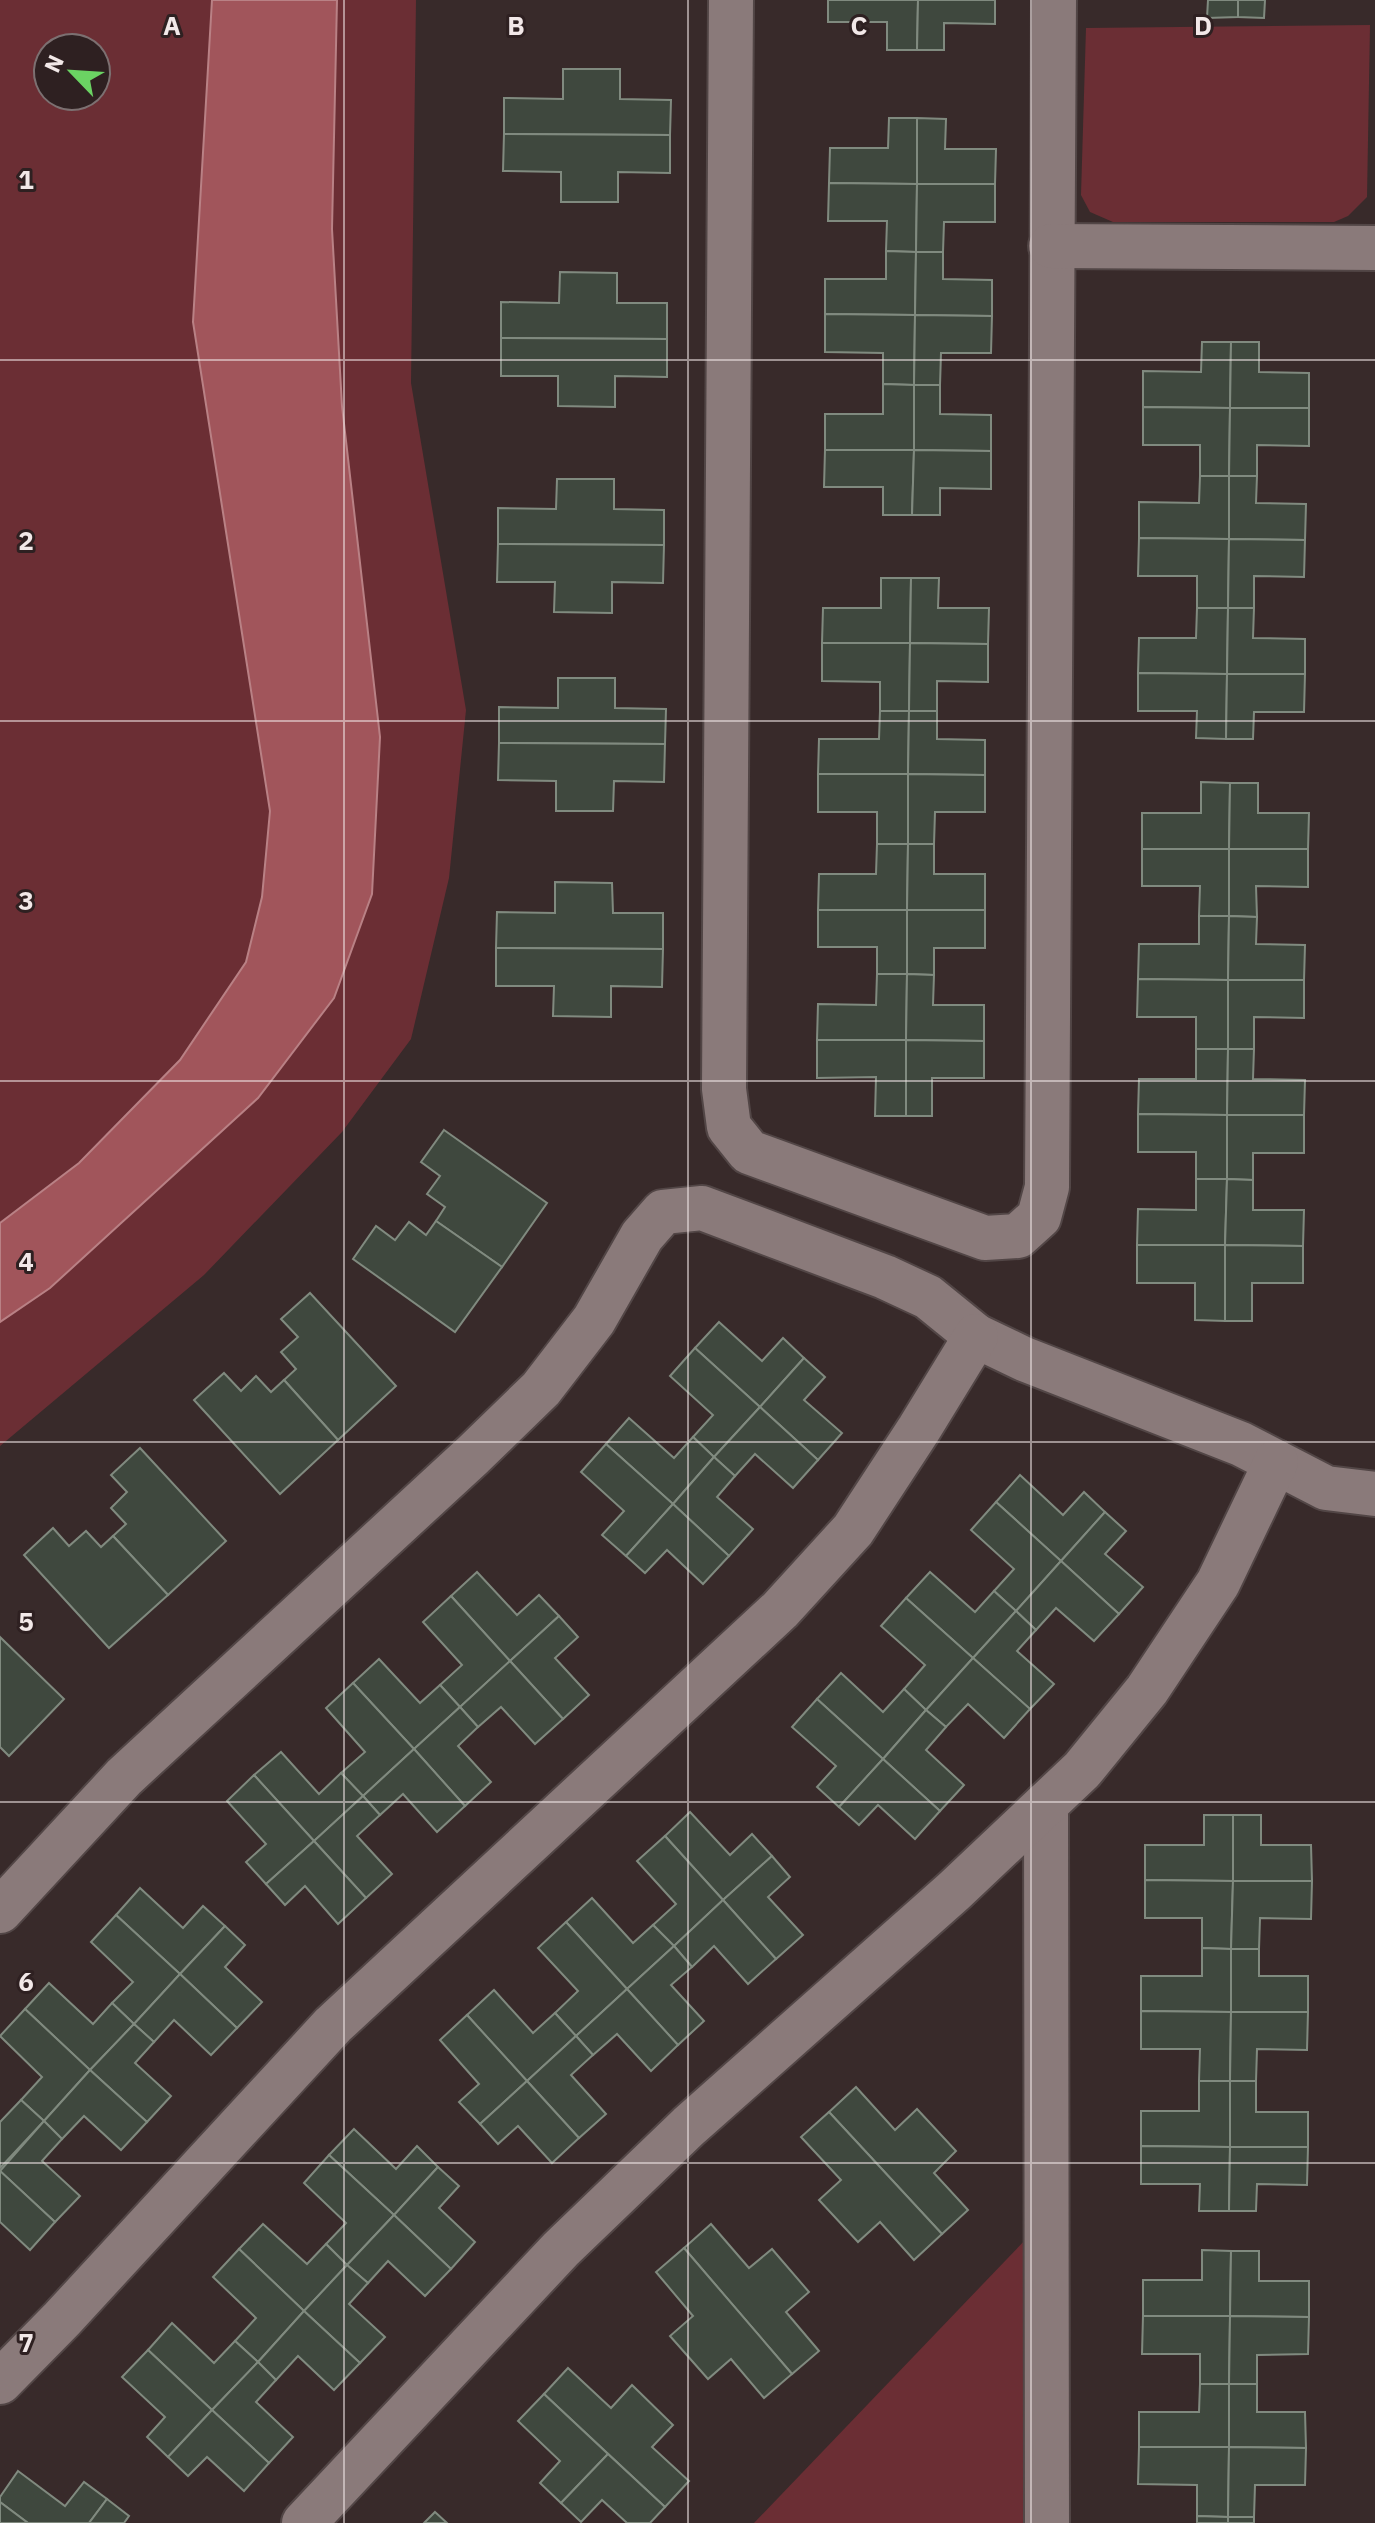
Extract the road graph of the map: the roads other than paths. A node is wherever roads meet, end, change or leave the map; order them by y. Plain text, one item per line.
1 (731, 0) edge
2 (1054, 0) edge
3 (1051, 246) junction
4 (1375, 248) edge
5 (976, 1336) junction
6 (1276, 1462) junction
7 (1375, 1494) edge
8 (1046, 1804) junction
9 (0, 1911) edge
10 (0, 2382) edge
11 (304, 2523) edge
12 (1047, 2523) edge

1 - 3 street
2 - 3 street
3 - 4 street
5 - 6 street
5 - 9 street
5 - 10 street
6 - 7 street
6 - 8 street
8 - 11 street
8 - 12 street

